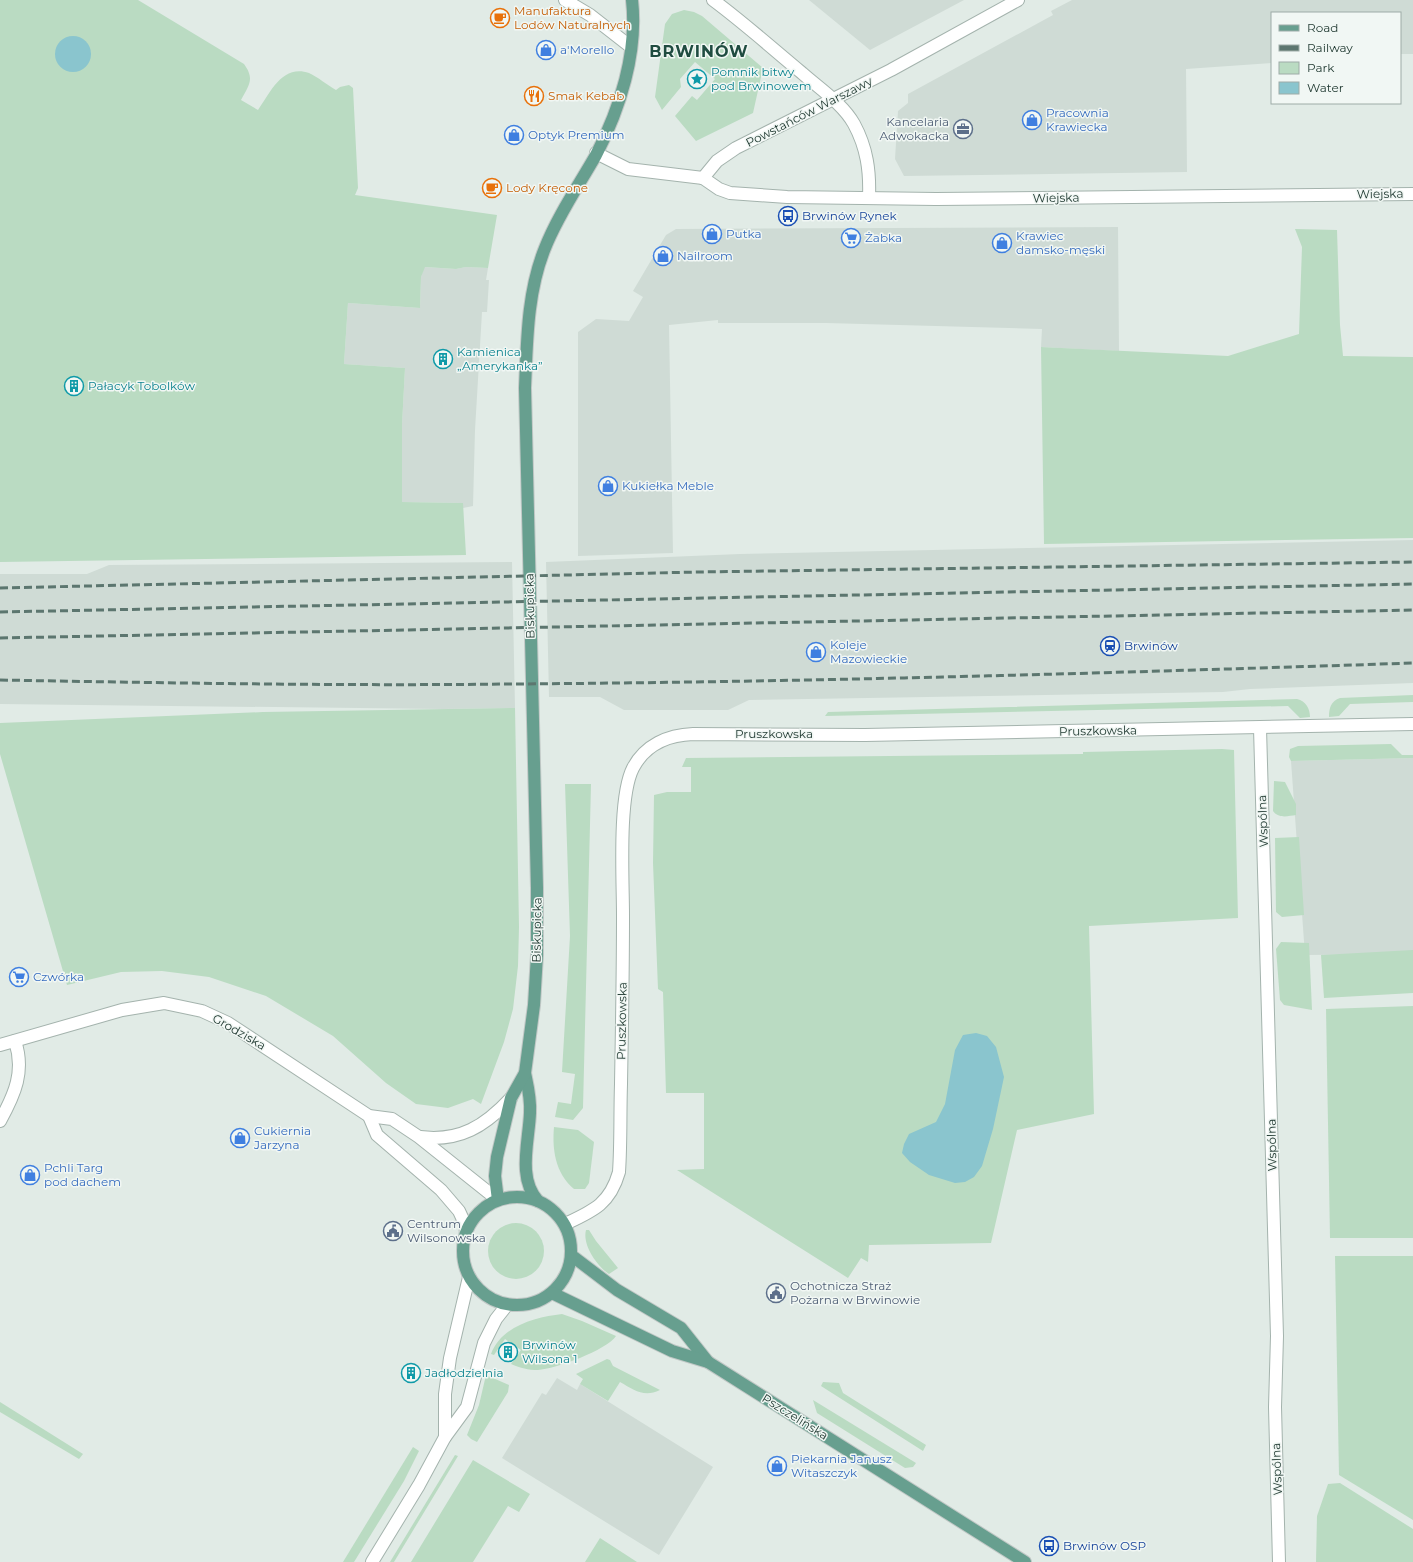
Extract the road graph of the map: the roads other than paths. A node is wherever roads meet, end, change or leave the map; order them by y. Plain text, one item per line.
1 (565, 0) edge
2 (632, 0) edge
3 (1018, 0) edge
4 (718, 1) edge
5 (631, 47) junction
6 (833, 100) junction
7 (596, 153) junction
8 (703, 178) junction
9 (1413, 194) edge
10 (869, 197) junction
11 (1413, 724) edge
12 (1260, 728) junction
13 (15, 1041) junction
14 (0, 1045) edge
15 (525, 1073) junction
16 (511, 1098) junction
17 (369, 1116) junction
18 (0, 1121) edge
19 (419, 1137) junction
20 (498, 1200) junction
21 (538, 1201) junction
22 (565, 1224) junction
23 (466, 1233) junction
24 (571, 1255) junction
25 (469, 1277) junction
26 (552, 1293) junction
27 (507, 1305) junction
28 (708, 1362) junction
29 (445, 1437) junction
30 (372, 1562) edge
31 (1025, 1562) edge
32 (1279, 1562) edge

1 - 5 street
2 - 5 main road, Biskupicka
3 - 6 street, Powstańców Warszawy
4 - 6 street
5 - 7 main road, Biskupicka
6 - 8 street, Powstańców Warszawy
6 - 10 street
7 - 8 street
7 - 15 main road, Biskupicka
8 - 10 street, Wiejska
9 - 10 street, Wiejska
11 - 12 street, Pruszkowska
12 - 22 street, Pruszkowska
12 - 32 street, Wspólna
13 - 14 street, Grodziska
13 - 17 street, Grodziska
13 - 18 street
15 - 16 main road, Biskupicka
15 - 21 main road, Biskupicka
16 - 19 street, Grodziska
16 - 20 main road, Biskupicka
17 - 19 street, Grodziska
17 - 23 street
19 - 20 street, Grodziska
20 - 21 main road
20 - 23 main road
21 - 22 main road
22 - 24 main road
23 - 25 main road
24 - 26 main road
24 - 28 main road, Pszczelińska
25 - 27 main road
25 - 29 street
26 - 27 main road
26 - 28 main road, Pszczelińska
27 - 29 street
28 - 31 main road, Pszczelińska
29 - 30 street

